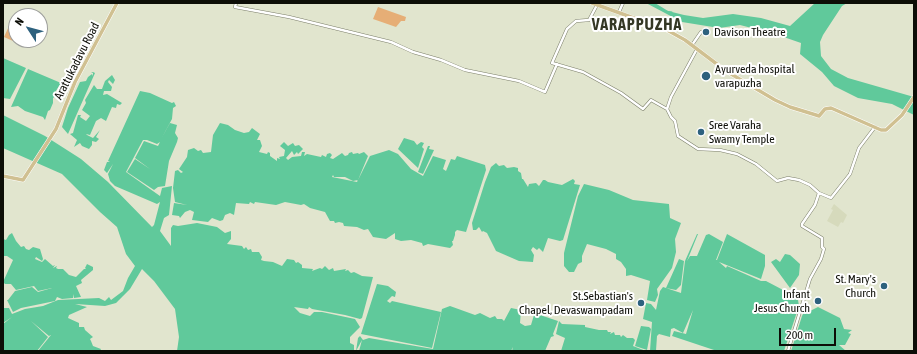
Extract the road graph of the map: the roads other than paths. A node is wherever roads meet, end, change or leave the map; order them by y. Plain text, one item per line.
1 (117, 3) edge
2 (236, 3) edge
3 (592, 3) edge
4 (624, 3) edge
5 (597, 5) junction
6 (619, 12) junction
7 (701, 32) dead end
8 (692, 45) junction
9 (697, 49) junction
10 (557, 64) junction
11 (914, 97) edge
12 (667, 108) junction
13 (874, 127) junction
14 (3, 176) edge
15 (819, 193) junction
16 (788, 351) edge

1 - 14 main road, Arattukadavu Road
2 - 10 street
3 - 5 main road
4 - 6 street
5 - 6 main road
5 - 10 street
6 - 8 main road
7 - 8 street
8 - 9 main road
9 - 12 street
9 - 13 main road
10 - 12 street
11 - 13 main road
12 - 15 street
13 - 15 street
15 - 16 street

